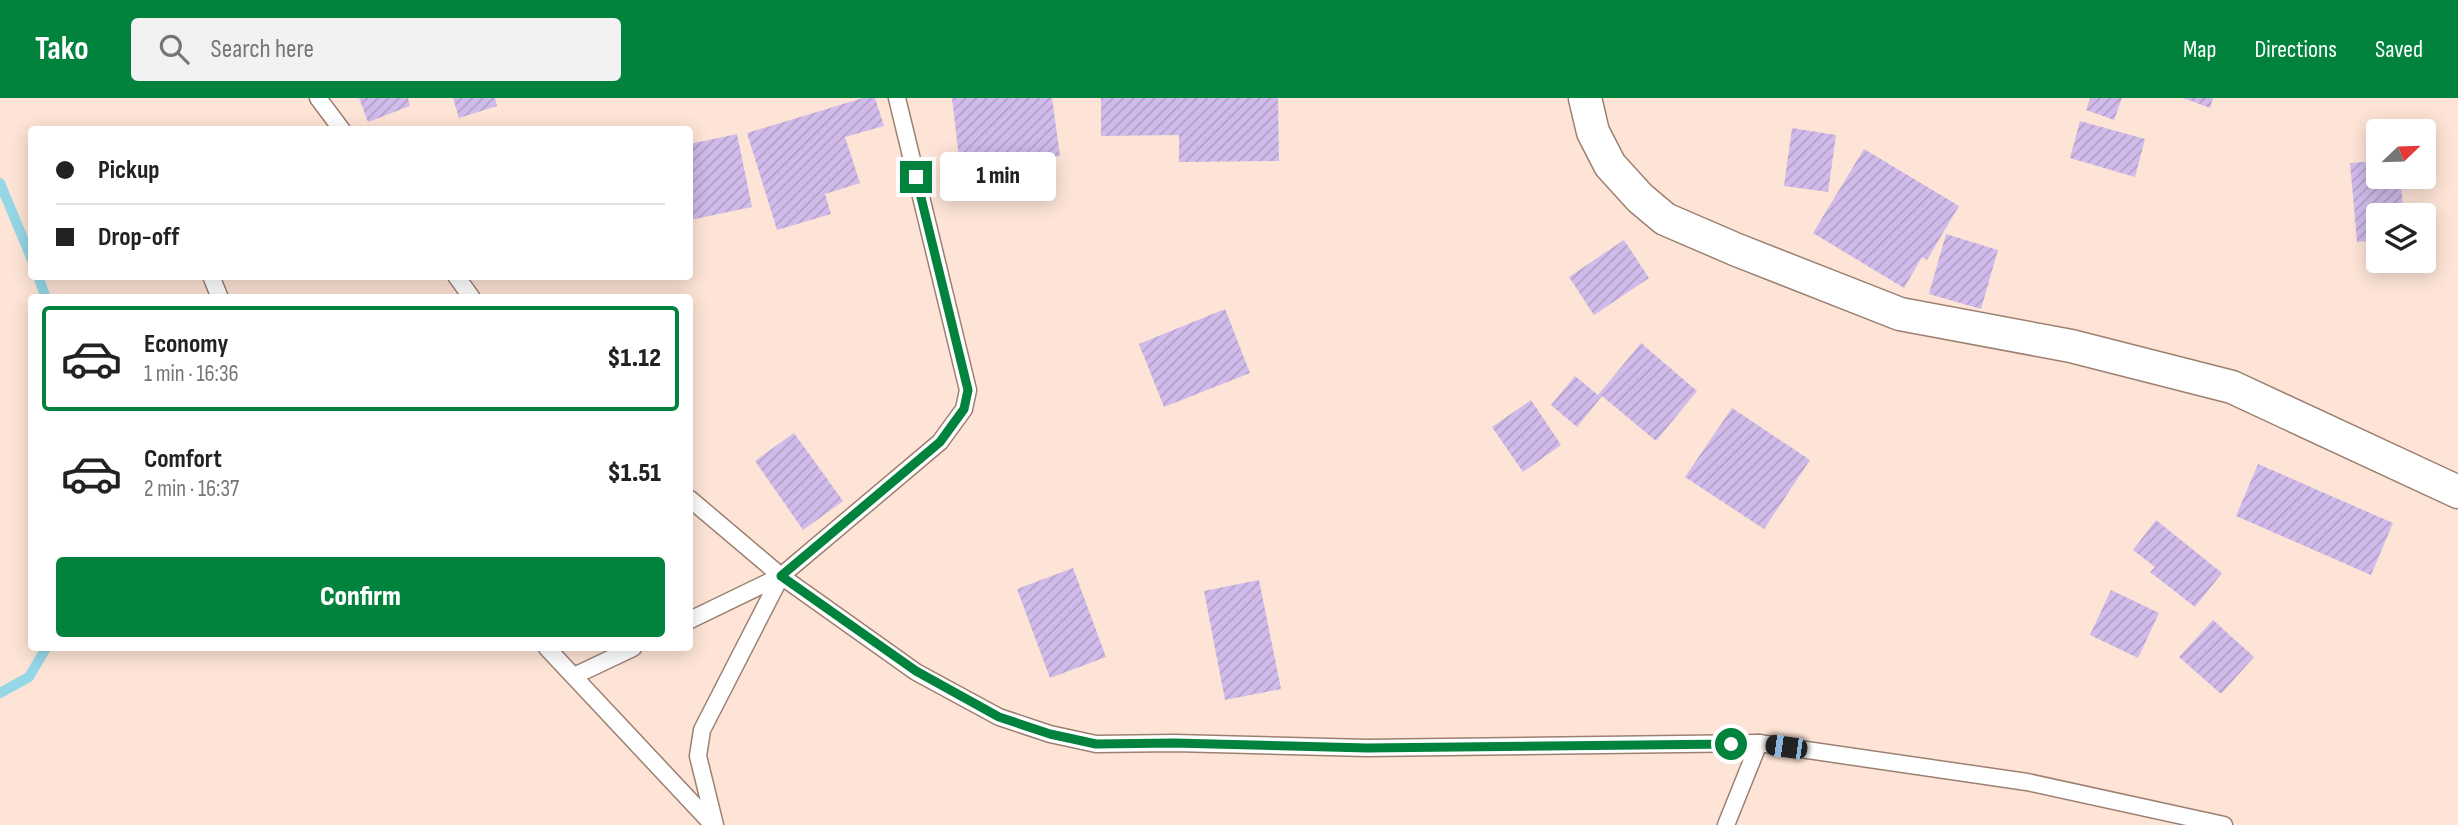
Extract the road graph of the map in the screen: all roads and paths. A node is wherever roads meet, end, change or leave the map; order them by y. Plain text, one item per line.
1 (318, 98) edge
2 (897, 98) edge
3 (1585, 98) edge
4 (339, 126) edge
5 (2458, 492) edge
6 (693, 502) edge
7 (781, 576) junction
8 (693, 619) edge
9 (550, 651) edge
10 (627, 651) edge
11 (574, 676) junction
12 (1759, 743) junction
13 (714, 825) edge
14 (1727, 825) edge
15 (2224, 825) edge

1 - 4 lane
2 - 7 lane
3 - 5 street
6 - 7 lane
7 - 8 lane
7 - 12 lane
7 - 13 lane
9 - 11 lane
10 - 11 lane
11 - 13 lane
12 - 14 lane
12 - 15 lane

